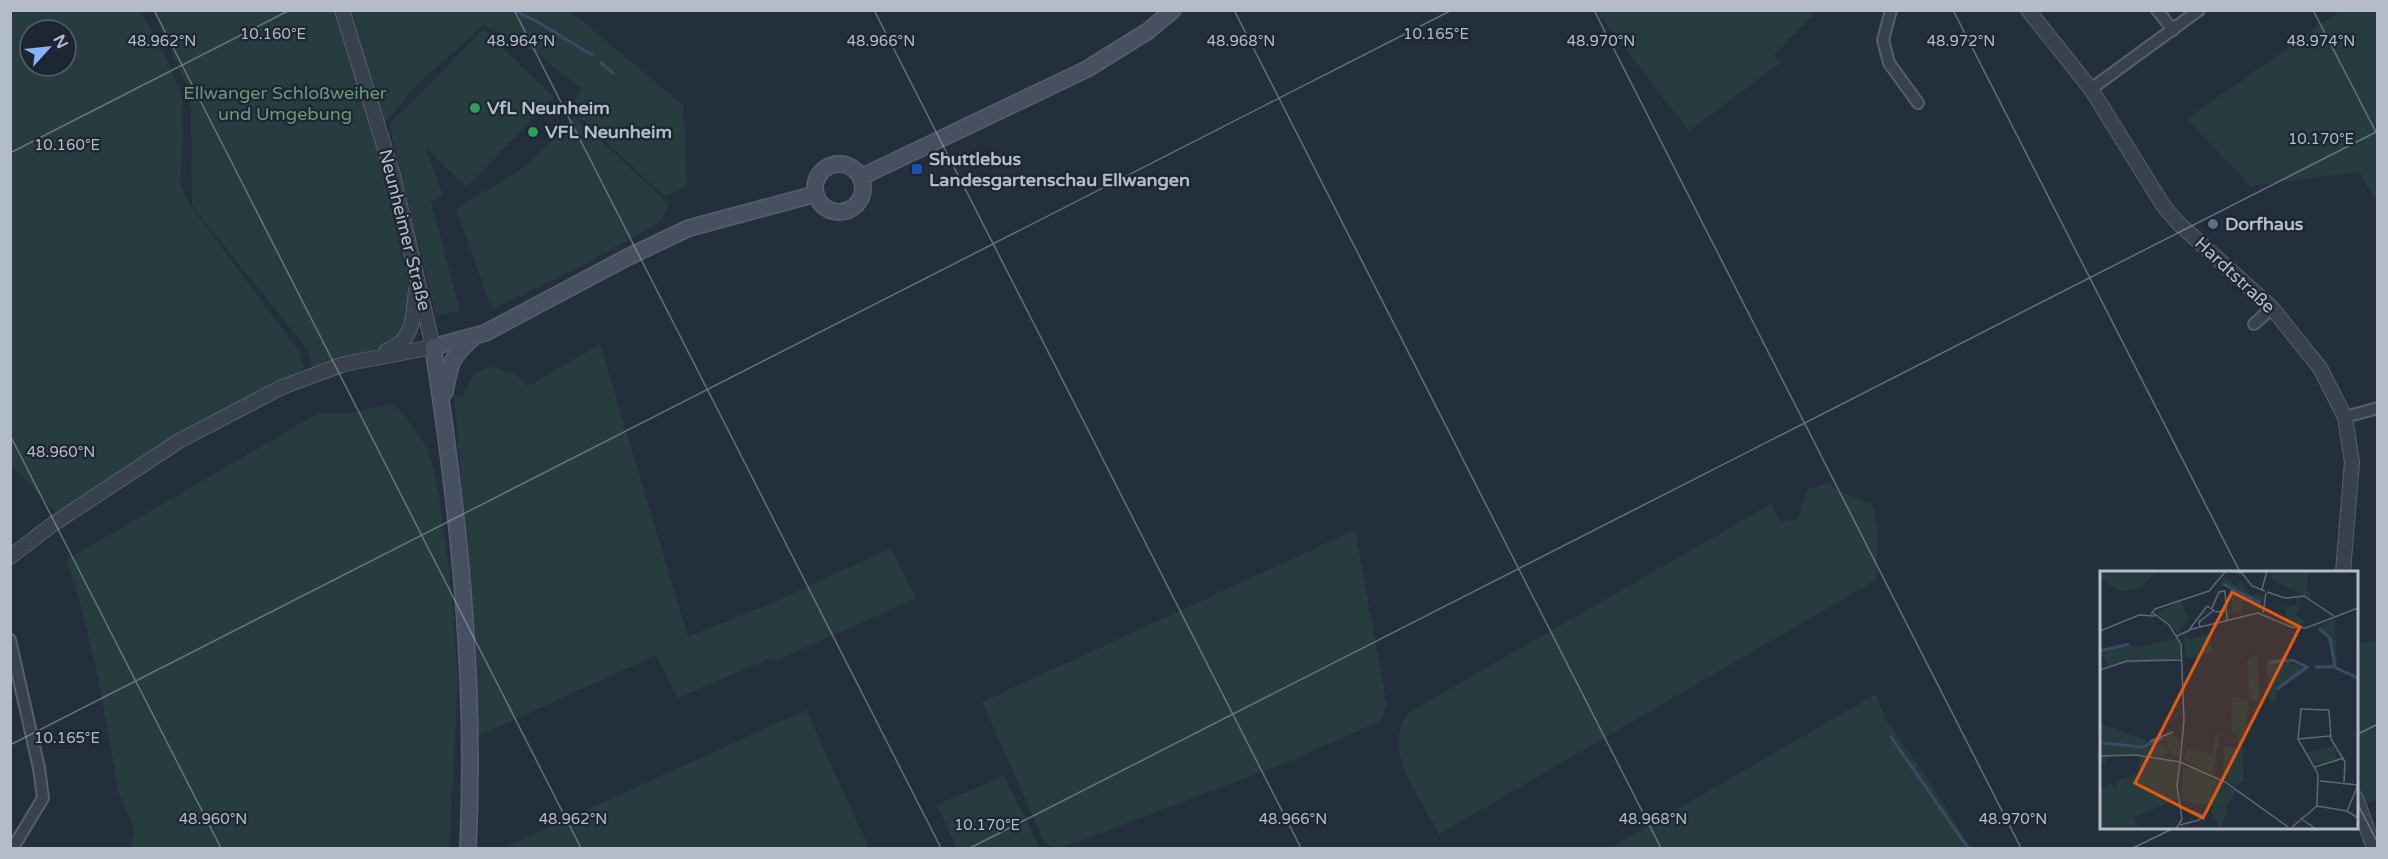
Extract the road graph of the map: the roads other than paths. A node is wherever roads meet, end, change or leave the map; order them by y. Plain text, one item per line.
1 (342, 10) edge
2 (1173, 10) edge
3 (1892, 10) edge
4 (2028, 10) edge
5 (2157, 10) edge
6 (2199, 10) edge
7 (2173, 30) junction
8 (2091, 89) junction
9 (1918, 103) dead end
10 (861, 177) junction
11 (816, 194) junction
12 (417, 276) junction
13 (2272, 308) junction
14 (2254, 324) dead end
15 (473, 338) junction
16 (433, 347) junction
17 (373, 356) junction
18 (442, 407) junction
19 (2378, 408) edge
20 (2345, 417) junction
21 (10, 557) edge
22 (2343, 571) edge
23 (10, 640) edge
24 (2358, 804) edge
25 (16, 847) edge
26 (468, 849) edge
27 (2374, 849) edge

1 - 12 street, Neunheimer Straße
2 - 10 main road
3 - 9 street
4 - 8 street, Hardtstraße
5 - 7 street
6 - 7 street
7 - 8 street
8 - 13 street, Hardtstraße
10 - 11 main road
10 - 11 main road
11 - 15 main road
12 - 16 street, Neunheimer Straße
12 - 17 street
13 - 14 street
13 - 20 street, Hardtstraße
15 - 16 main road
15 - 18 main road
16 - 17 street
16 - 18 main road
17 - 21 street
18 - 26 main road
19 - 20 street
20 - 22 street, Hardtstraße
23 - 25 street
24 - 27 street

